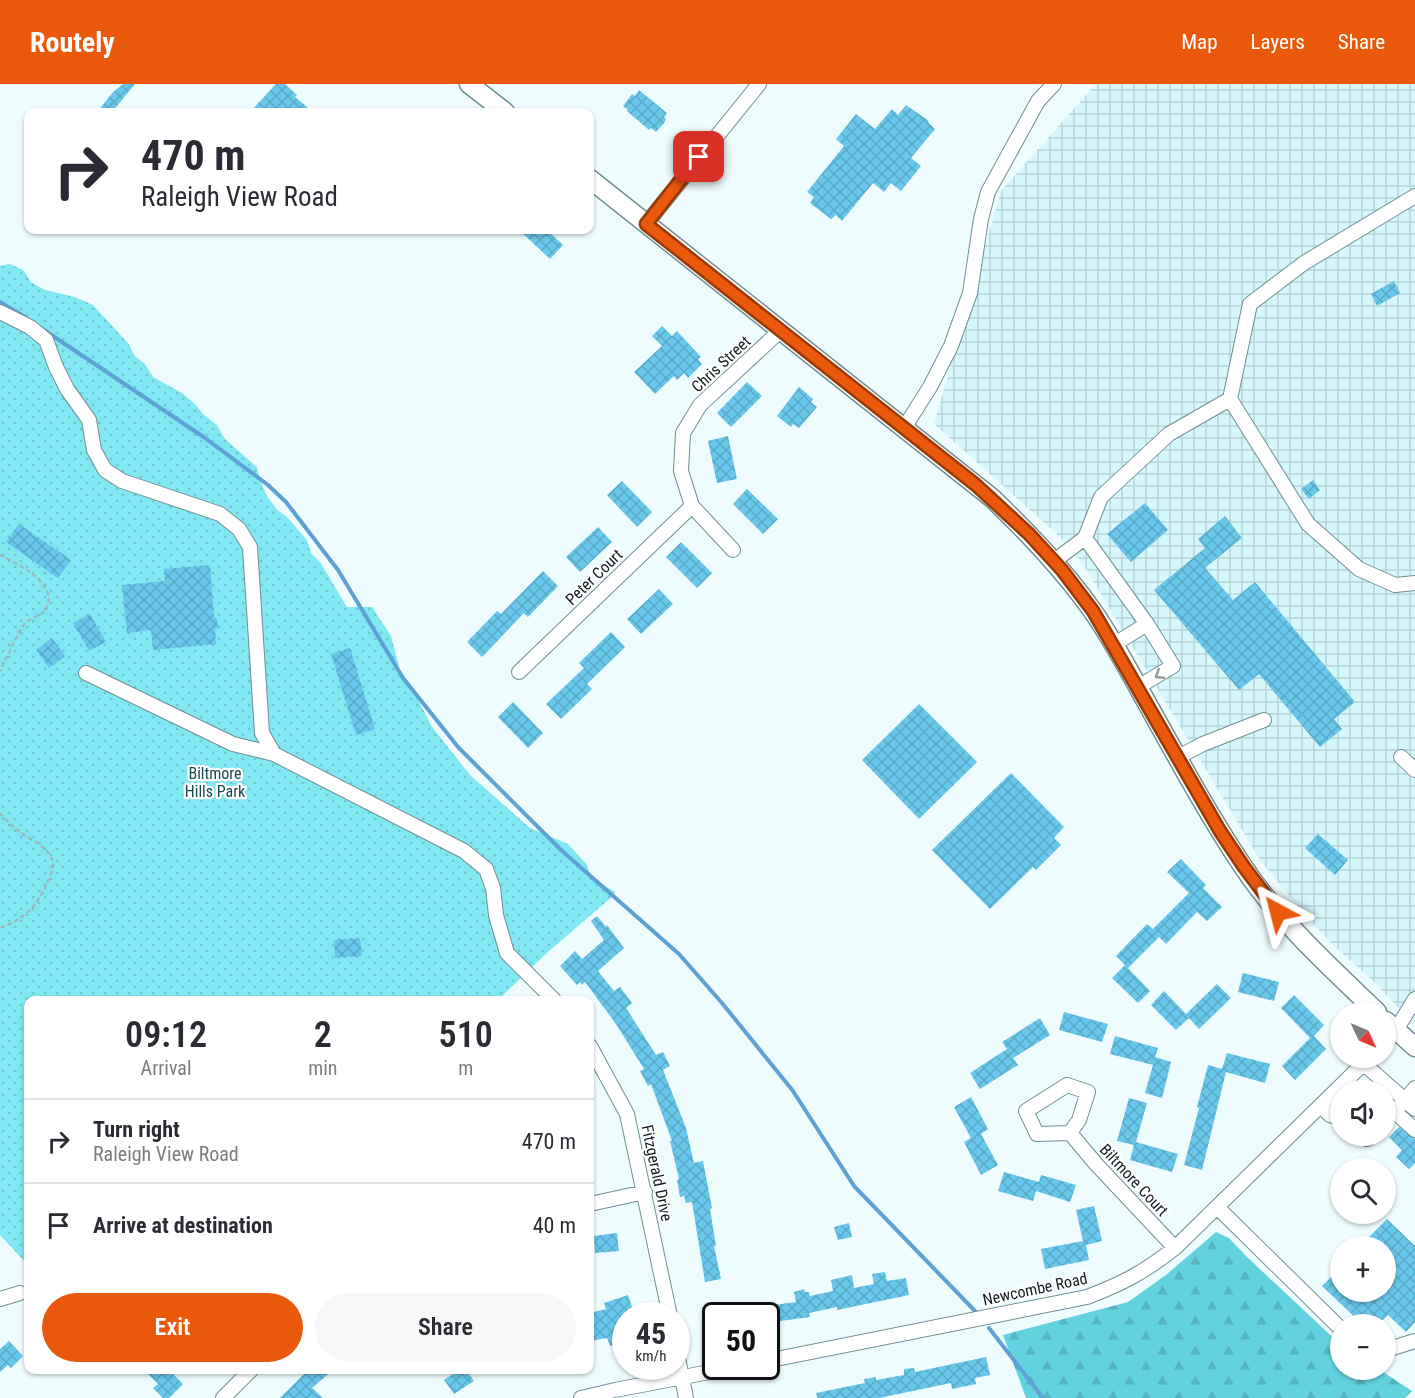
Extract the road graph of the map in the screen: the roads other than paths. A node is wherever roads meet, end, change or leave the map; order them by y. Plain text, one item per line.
1 (469, 84) edge
2 (759, 84) edge
3 (1054, 84) edge
4 (500, 108) edge
5 (594, 182) edge
6 (1415, 196) edge
7 (646, 224) junction
8 (0, 312) edge
9 (781, 330) junction
10 (1230, 399) junction
11 (904, 428) junction
12 (692, 506) junction
13 (1085, 538) junction
14 (733, 550) dead end
15 (1054, 561) junction
16 (1415, 583) edge
17 (1147, 624) junction
18 (1113, 645) junction
19 (519, 672) dead end
20 (86, 673) dead end
21 (1138, 687) junction
22 (1264, 720) dead end
23 (274, 754) junction
24 (1178, 758) junction
25 (1401, 758) dead end
26 (1415, 770) edge
27 (550, 996) edge
28 (1415, 999) edge
29 (1366, 1002) edge
30 (1396, 1022) edge
31 (1396, 1035) edge
32 (1415, 1047) edge
33 (594, 1053) edge
34 (1358, 1068) edge
35 (1415, 1088) edge
36 (1396, 1096) edge
37 (1410, 1104) edge
38 (1321, 1106) junction
39 (1396, 1112) edge
40 (1330, 1116) edge
41 (1396, 1119) edge
42 (1415, 1130) edge
43 (1070, 1133) junction
44 (645, 1192) junction
45 (594, 1203) edge
46 (1217, 1207) junction
47 (1175, 1248) junction
48 (20, 1293) dead end
49 (0, 1299) edge
50 (667, 1302) edge
51 (1330, 1318) edge
52 (1415, 1341) edge
53 (1396, 1347) edge
54 (780, 1358) edge
55 (247, 1374) edge
56 (672, 1380) edge
57 (683, 1380) edge
58 (223, 1398) edge
59 (581, 1398) edge
60 (686, 1398) edge

1 - 4 main road
2 - 7 street
3 - 11 street
5 - 7 main road
6 - 10 street
7 - 9 main road
8 - 23 street
9 - 11 main road
9 - 12 street, Chris Street
10 - 13 street
10 - 16 street
11 - 15 main road
12 - 14 street, Chris Street
12 - 19 street, Peter Court
13 - 15 street
13 - 17 street
15 - 18 main road
17 - 18 street
17 -> 21 street
18 - 21 main road
20 - 23 street
21 - 24 main road
22 - 24 street
23 - 27 street
24 - 29 main road
25 - 26 street
28 - 30 street
31 - 32 main road
33 - 44 street, Fitzgerald Drive
34 - 38 street, Newcombe Road
35 - 37 street
36 - 37 street
37 - 39 street
38 - 40 street
38 - 46 street, Newcombe Road
41 - 42 street
43 - 43 street
43 - 47 street, Biltmore Court
44 - 45 street
44 - 50 street, Fitzgerald Drive
46 - 47 street, Newcombe Road
46 - 51 street
47 - 54 street, Newcombe Road
48 - 49 street
52 - 53 street
55 - 58 street
56 - 59 street
57 - 60 street

